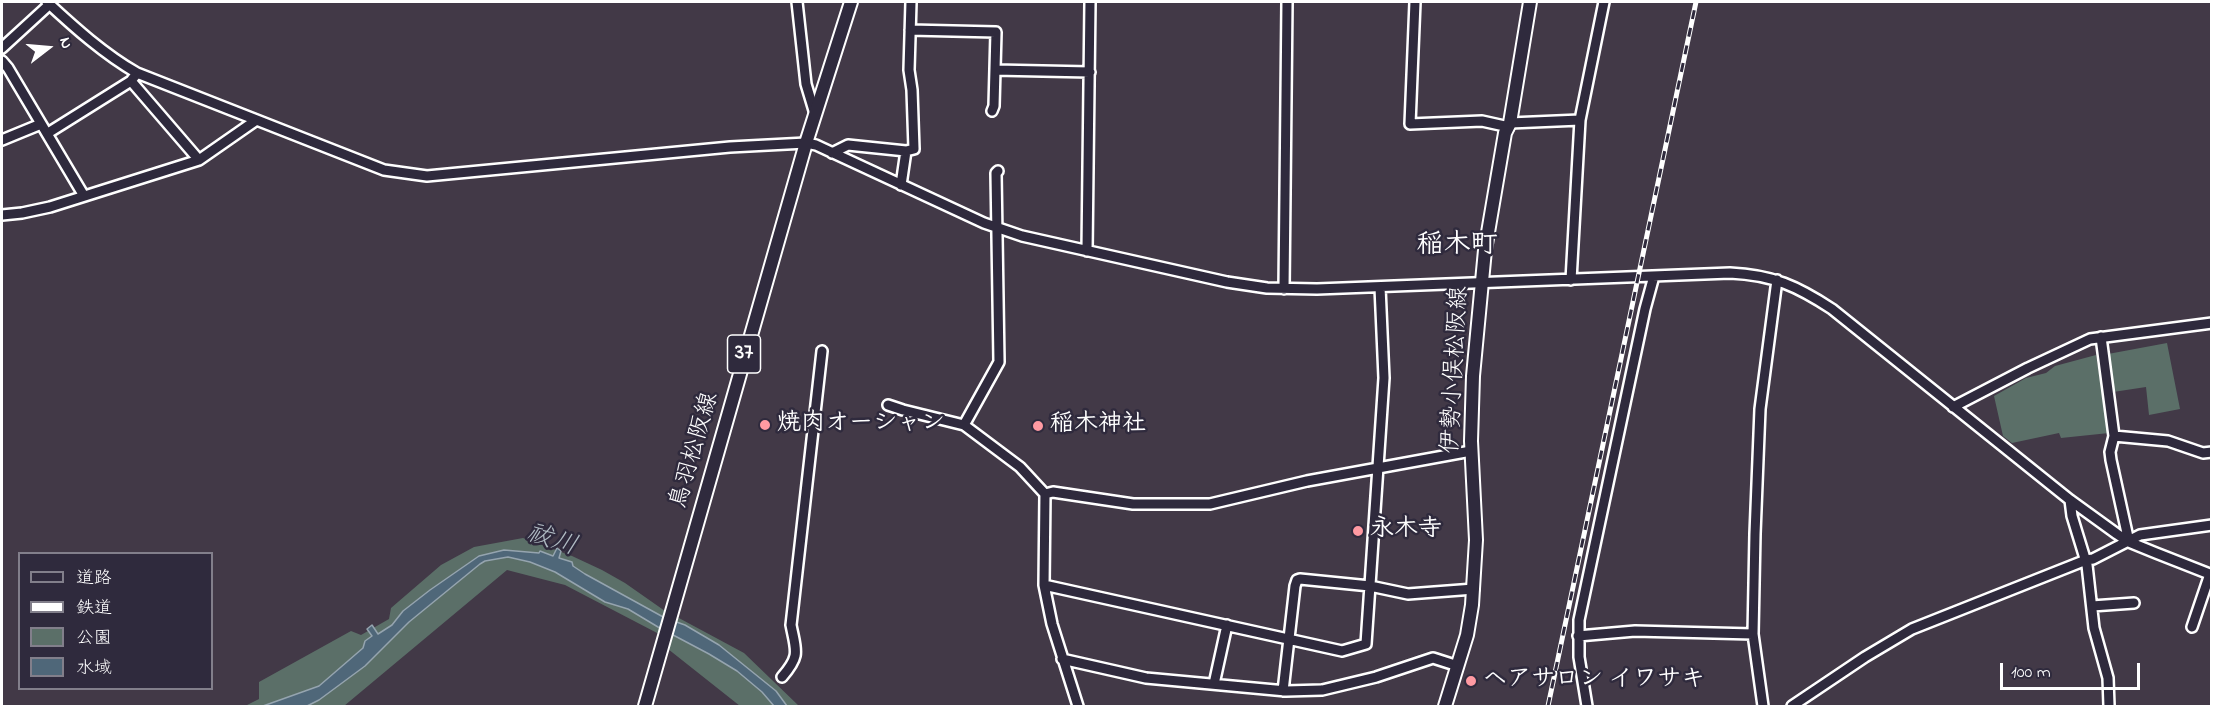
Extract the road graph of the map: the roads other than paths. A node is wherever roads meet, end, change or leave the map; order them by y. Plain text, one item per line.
1 (797, 2) edge
2 (851, 2) edge
3 (911, 2) edge
4 (1090, 2) edge
5 (1287, 2) edge
6 (1414, 2) edge
7 (1530, 2) edge
8 (1604, 2) edge
9 (48, 3) edge
10 (910, 30) junction
11 (2, 48) edge
12 (2, 61) edge
13 (995, 70) junction
14 (1090, 72) junction
15 (137, 73) junction
16 (131, 81) junction
17 (992, 111) dead end
18 (815, 114) junction
19 (1580, 120) junction
20 (255, 121) junction
21 (41, 124) junction
22 (1509, 125) junction
23 (48, 133) junction
24 (2, 140) edge
25 (806, 143) junction
26 (906, 151) junction
27 (832, 153) junction
28 (199, 160) junction
29 (998, 171) dead end
30 (901, 185) junction
31 (84, 196) junction
32 (2, 215) edge
33 (997, 228) junction
34 (1087, 251) junction
35 (1654, 276) junction
36 (1570, 280) junction
37 (1777, 280) junction
38 (1482, 282) junction
39 (1380, 287) junction
40 (1284, 289) junction
41 (2211, 324) edge
42 (2101, 337) junction
43 (822, 351) dead end
44 (888, 405) dead end
45 (1953, 407) junction
46 (964, 425) junction
47 (2114, 436) junction
48 (1471, 451) junction
49 (2211, 452) edge
50 (1379, 468) junction
51 (1045, 494) junction
52 (2070, 500) junction
53 (2211, 525) edge
54 (2129, 542) junction
55 (2086, 560) junction
56 (2211, 574) edge
57 (1044, 585) junction
58 (1370, 586) junction
59 (1474, 588) junction
60 (2134, 603) dead end
61 (2092, 606) junction
62 (1227, 625) junction
63 (2192, 627) dead end
64 (1753, 634) junction
65 (1578, 636) junction
66 (1289, 639) junction
67 (1062, 659) junction
68 (1458, 666) junction
69 (782, 677) dead end
70 (1214, 684) junction
71 (1283, 691) junction
72 (645, 706) edge
73 (1078, 706) edge
74 (1445, 706) edge
75 (1587, 706) edge
76 (1763, 706) edge
77 (1792, 706) edge
78 (2109, 706) edge

1 - 18 street
2 - 18 main road, 鳥羽松阪線 / 37
3 - 10 street
4 - 14 street
5 - 40 street
6 - 22 street
7 - 22 main road, 伊勢小俣松阪線
8 - 19 street
9 - 11 street
9 - 15 street
10 - 13 street
10 - 26 street
12 - 21 street
13 - 14 street
13 - 17 street
14 - 34 street
15 - 16 street
15 - 20 street
16 - 23 street
16 - 28 street
18 - 25 main road, 鳥羽松阪線 / 37
19 - 22 street
19 - 36 street
20 - 25 street
20 - 28 street
21 - 23 street
21 - 24 street
22 - 38 main road, 伊勢小俣松阪線
23 - 31 street
25 - 27 street
25 - 72 main road, 鳥羽松阪線 / 37
26 - 27 street
26 - 30 street
27 - 30 street
28 - 31 street
29 - 33 street
30 - 33 street
31 - 32 street
33 - 34 street
33 - 46 street
34 - 40 street
35 - 36 street
35 - 37 street
35 - 65 street
36 - 38 street
37 - 45 street
37 - 64 street
38 - 39 street
38 - 48 main road, 伊勢小俣松阪線
39 - 40 street
39 - 50 street
41 - 42 street
42 - 45 street
42 - 47 street
43 - 69 street
44 - 46 street
45 - 52 street
46 - 51 street
47 - 49 street
47 - 54 street
48 - 50 street
48 - 59 main road, 伊勢小俣松阪線
50 - 51 street
50 - 58 street
51 - 57 street
52 - 54 street
52 - 55 street
53 - 54 street
54 - 55 street
54 - 56 street
55 - 61 street
55 - 77 street
56 - 63 street
57 - 62 street
57 - 67 street
58 - 59 street
58 - 66 street
58 - 66 street
59 - 68 main road, 伊勢小俣松阪線
60 - 61 street
61 - 78 street
62 - 66 street
62 - 70 street
64 - 65 street
64 - 76 street
65 - 75 street
66 - 71 street
67 - 70 street
67 - 73 street
68 - 71 street
68 - 74 main road, 伊勢小俣松阪線
70 - 71 street

